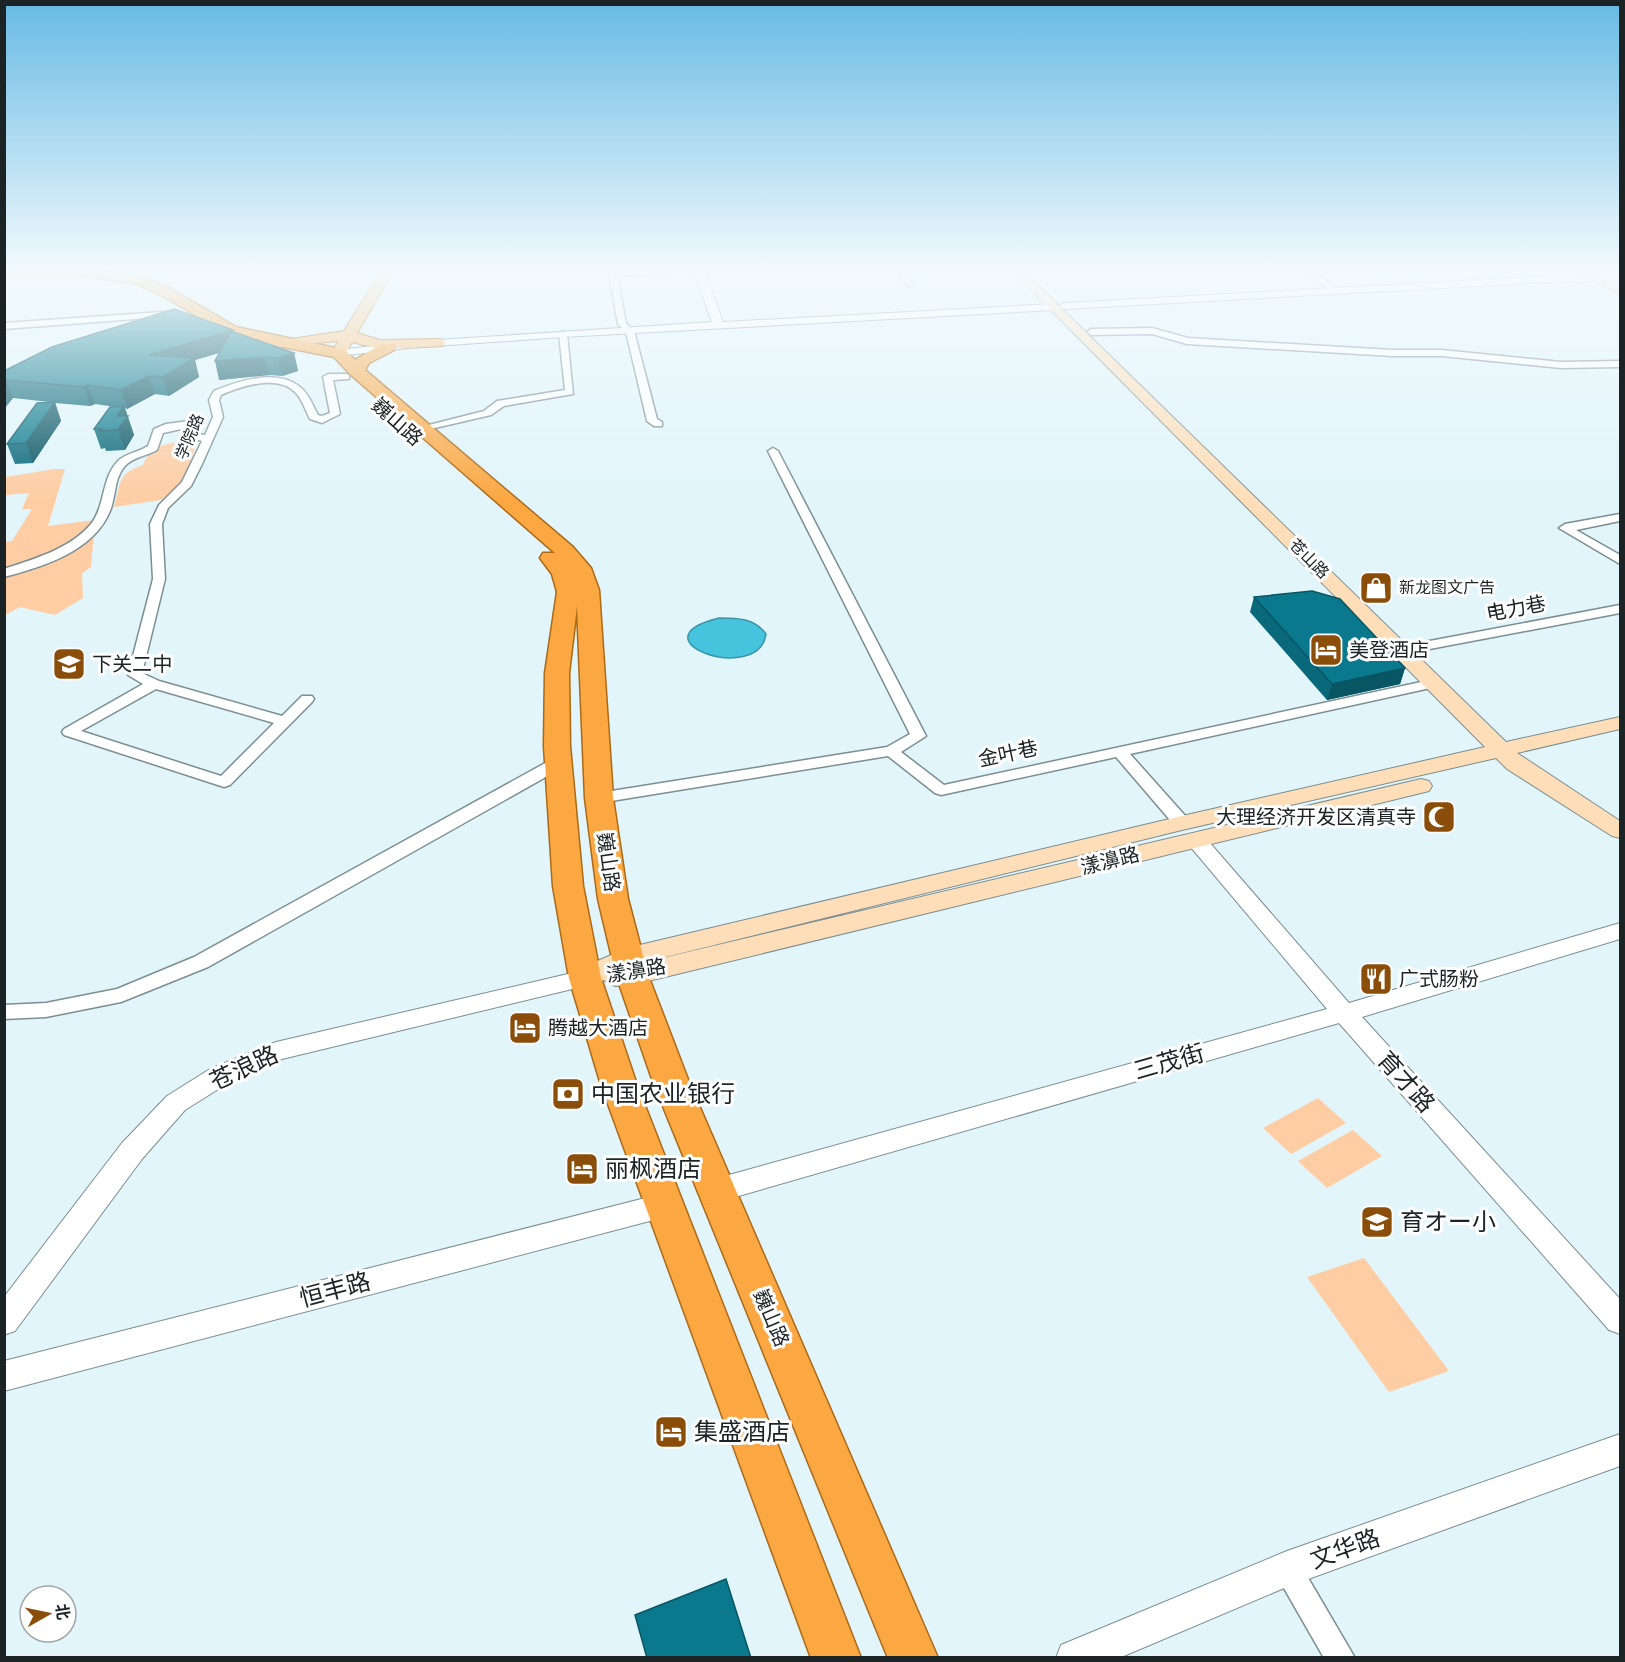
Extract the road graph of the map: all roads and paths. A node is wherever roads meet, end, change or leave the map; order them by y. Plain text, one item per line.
1 (258, 346) edge
2 (289, 346) edge
3 (345, 346) edge
4 (347, 346) edge
5 (354, 346) edge
6 (388, 346) junction
7 (395, 346) edge
8 (564, 346) edge
9 (634, 346) edge
10 (1098, 346) edge
11 (1105, 346) edge
12 (1268, 346) edge
13 (340, 359) junction
14 (1620, 364) edge
15 (658, 424) dead end
16 (422, 428) junction
17 (208, 439) junction
18 (773, 451) dead end
19 (1620, 518) edge
20 (1620, 560) edge
21 (568, 566) junction
22 (4, 573) edge
23 (1620, 609) edge
24 (579, 610) junction
25 (1419, 647) junction
26 (1435, 683) junction
27 (154, 684) junction
28 (307, 699) dead end
29 (286, 722) junction
30 (1620, 723) edge
31 (1620, 739) edge
32 (891, 750) junction
33 (1119, 751) junction
34 (1519, 755) junction
35 (558, 761) junction
36 (599, 798) junction
37 (1620, 812) edge
38 (1620, 831) edge
39 (1189, 832) junction
40 (1620, 931) edge
41 (629, 966) junction
42 (585, 978) junction
43 (4, 1012) edge
44 (1344, 1013) junction
45 (717, 1190) junction
46 (665, 1205) junction
47 (1620, 1320) edge
48 (4, 1321) edge
49 (4, 1376) edge
50 (1620, 1450) edge
51 (1287, 1569) junction
52 (836, 1658) edge
53 (913, 1658) edge
54 (1074, 1658) edge
55 (1341, 1658) edge

1 - 13 highway
2 - 13 main road
3 - 13 main road
4 - 13 main road
5 - 13 main road
6 - 7 street
6 - 13 street
6 - 13 highway
8 - 16 street
9 - 15 street
10 - 26 main road, 苍山路
11 - 25 main road, 苍山路
12 - 14 street
13 - 16 highway, 巍山路
13 - 17 street, 学院路
13 - 21 highway, 巍山路
16 - 21 highway, 巍山路
17 - 22 street
17 - 27 street, 学院路
18 - 32 street
19 - 20 street
21 - 24 highway, 巍山路
23 - 25 street, 电力巷
24 - 35 highway, 巍山路
24 - 36 highway, 巍山路
25 - 34 main road, 苍山路
26 - 33 street, 金叶巷
26 - 34 main road, 苍山路
27 - 29 street
27 - 29 street
28 - 29 street
30 - 34 main road, 漾濞路
31 - 34 main road, 漾濞路
32 - 33 street, 金叶巷
32 - 36 street
33 - 39 street, 育才路
34 - 37 main road, 苍山路
34 - 38 main road, 苍山路
34 - 39 main road, 漾濞路
35 - 42 highway, 巍山路
35 - 43 street
36 - 41 highway, 巍山路
39 - 41 main road, 漾濞路
39 - 44 street, 育才路
40 - 44 street, 三茂街
41 - 42 main road, 漾濞路
41 - 45 highway, 巍山路
42 - 46 highway, 巍山路
42 - 48 street, 苍浪路
44 - 45 street, 三茂街
44 - 47 street, 育才路
45 - 53 highway, 巍山路
46 - 49 street, 恒丰路
46 - 52 highway, 巍山路
50 - 51 street, 文华路
51 - 54 street, 文华路
51 - 55 street

